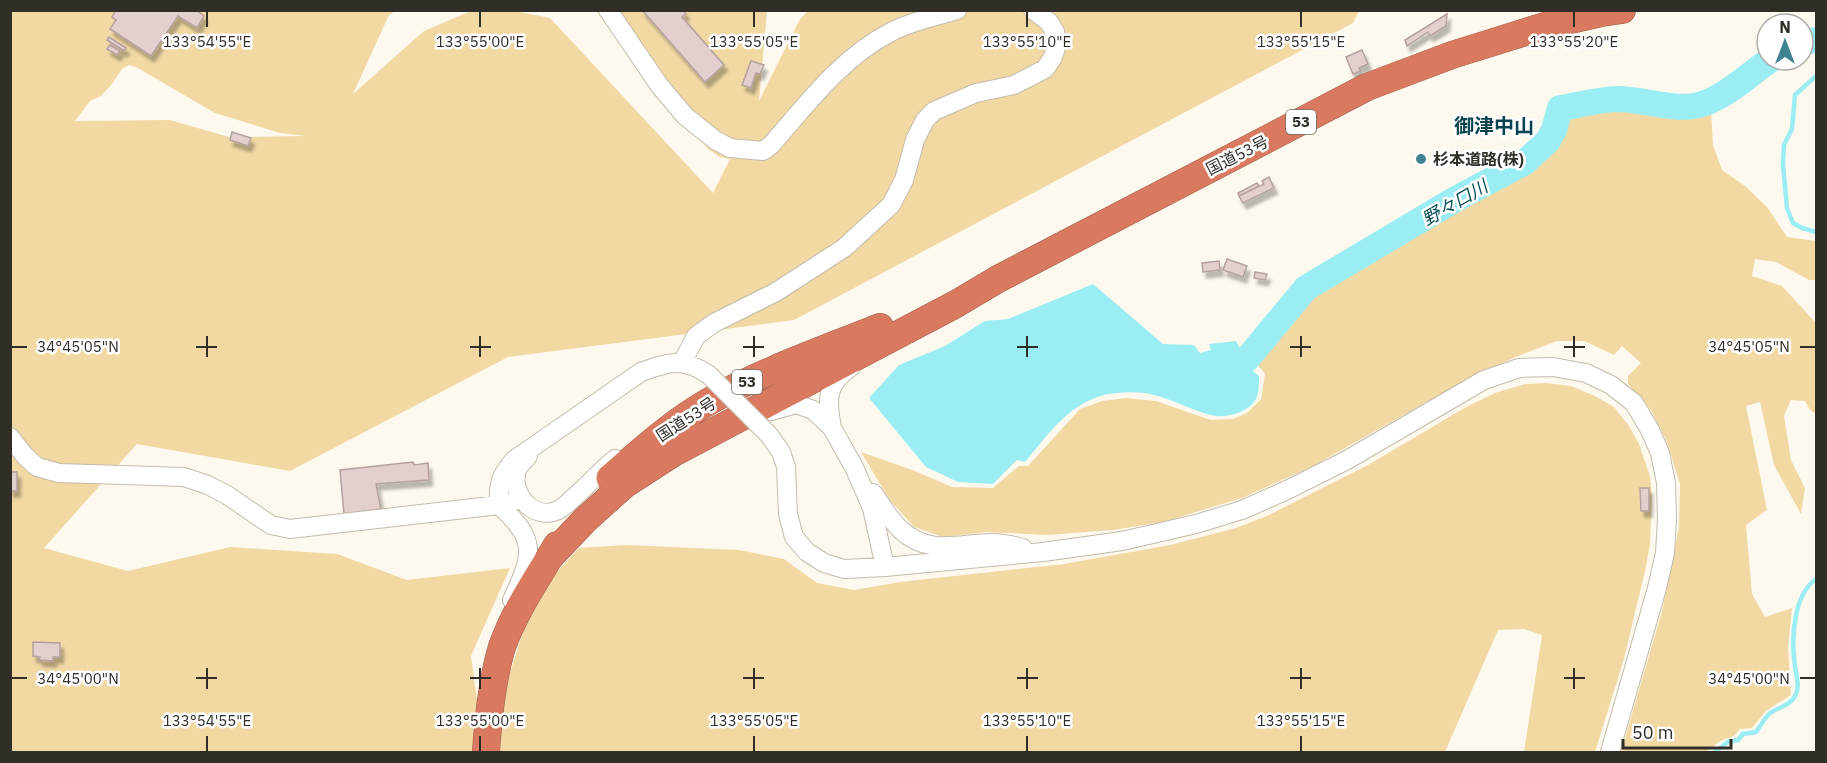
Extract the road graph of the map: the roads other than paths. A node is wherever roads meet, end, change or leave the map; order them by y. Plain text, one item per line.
1 (608, 10) edge
2 (957, 10) edge
3 (1034, 10) edge
4 (1622, 10) edge
5 (998, 279) junction
6 (956, 304) junction
7 (682, 363) junction
8 (783, 367) junction
9 (832, 428) junction
10 (10, 437) edge
11 (537, 445) junction
12 (854, 467) junction
13 (624, 485) junction
14 (520, 499) junction
15 (499, 505) junction
16 (1043, 552) junction
17 (548, 559) junction
18 (885, 567) junction
19 (503, 646) junction
20 (486, 753) edge
21 (1610, 753) edge

1 - 2 street
3 - 7 street
4 - 5 highway, 国道53号 / 53
5 - 6 highway, 国道53号 / 53
5 - 8 highway, 国道53号 / 53
6 - 9 street
6 - 13 highway, 国道53号 / 53
7 - 11 street
7 - 18 street, bridge
8 - 14 street
8 - 17 highway, 国道53号 / 53
9 - 12 street
9 - 13 street
10 - 15 street
11 - 14 street
11 - 15 street
12 - 16 street
12 - 18 street
13 - 17 highway, 国道53号 / 53
14 - 15 street
15 - 19 street
16 - 18 street
16 - 21 street
17 - 19 highway, 国道53号 / 53
19 - 20 highway, 国道53号 / 53

